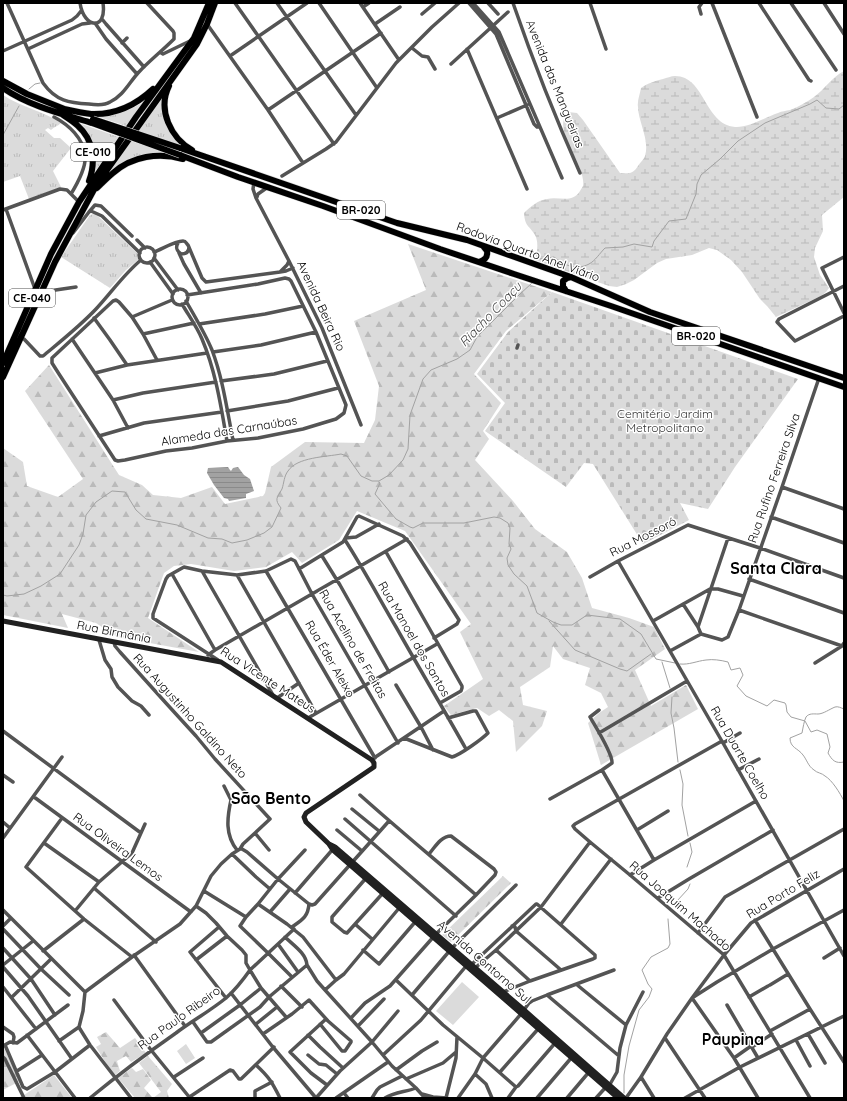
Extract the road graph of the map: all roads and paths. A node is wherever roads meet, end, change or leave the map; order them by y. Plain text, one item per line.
1 (7, 3) edge
2 (80, 3) edge
3 (103, 3) edge
4 (147, 3) edge
5 (209, 3) edge
6 (215, 3) edge
7 (234, 3) edge
8 (277, 3) edge
9 (307, 3) edge
10 (319, 3) edge
11 (360, 3) edge
12 (368, 3) edge
13 (435, 3) edge
14 (459, 3) edge
15 (469, 3) edge
16 (473, 3) edge
17 (488, 3) edge
18 (513, 3) edge
19 (590, 3) edge
20 (702, 3) edge
21 (712, 3) edge
22 (759, 3) edge
23 (791, 3) edge
24 (824, 3) edge
25 (400, 7) dead end
26 (363, 8) junction
27 (81, 11) junction
28 (508, 12) dead end
29 (422, 14) dead end
30 (498, 14) dead end
31 (701, 14) dead end
32 (287, 17) junction
33 (102, 19) junction
34 (90, 23) junction
35 (95, 24) junction
36 (207, 24) junction
37 (375, 24) junction
38 (492, 26) junction
39 (381, 33) junction
40 (844, 34) edge
41 (258, 36) junction
42 (127, 38) dead end
43 (194, 38) junction
44 (24, 42) junction
45 (122, 43) junction
46 (412, 48) junction
47 (28, 49) junction
48 (468, 49) junction
49 (606, 49) dead end
50 (3, 51) edge
51 (160, 52) junction
52 (353, 52) junction
53 (230, 56) junction
54 (399, 60) junction
55 (451, 64) dead end
56 (144, 67) junction
57 (435, 68) dead end
58 (836, 70) dead end
59 (326, 71) junction
60 (173, 73) junction
61 (137, 74) junction
62 (3, 80) edge
63 (811, 81) dead end
64 (3, 88) edge
65 (377, 88) junction
66 (296, 91) junction
67 (528, 105) junction
68 (268, 110) junction
69 (59, 113) junction
70 (356, 115) junction
71 (757, 117) dead end
72 (497, 118) junction
73 (334, 144) junction
74 (180, 152) junction
75 (202, 156) junction
76 (302, 163) junction
77 (213, 168) junction
78 (580, 173) dead end
79 (282, 176) dead end
80 (562, 178) dead end
81 (254, 182) junction
82 (268, 187) junction
83 (527, 189) dead end
84 (71, 194) junction
85 (90, 195) junction
86 (256, 198) junction
87 (79, 202) junction
88 (338, 202) junction
89 (5, 210) edge
90 (89, 212) junction
91 (336, 212) junction
92 (132, 236) dead end
93 (137, 240) dead end
94 (179, 242) junction
95 (168, 246) junction
96 (189, 246) junction
97 (482, 246) junction
98 (145, 248) junction
99 (176, 248) junction
100 (62, 249) junction
101 (154, 252) junction
102 (140, 253) junction
103 (179, 253) junction
104 (187, 253) junction
105 (193, 257) junction
106 (844, 257) edge
107 (154, 258) junction
108 (141, 260) junction
109 (289, 260) junction
110 (150, 262) junction
111 (479, 262) junction
112 (293, 268) junction
113 (280, 272) junction
114 (165, 273) junction
115 (160, 276) junction
116 (571, 277) junction
117 (170, 280) junction
118 (166, 284) junction
119 (844, 286) edge
120 (76, 287) dead end
121 (178, 290) junction
122 (38, 291) junction
123 (566, 291) junction
124 (834, 292) junction
125 (201, 293) junction
126 (173, 294) junction
127 (187, 295) junction
128 (172, 300) junction
129 (186, 301) junction
130 (182, 304) junction
131 (303, 306) junction
132 (844, 315) edge
133 (132, 317) junction
134 (94, 318) junction
135 (194, 323) junction
136 (199, 324) junction
137 (316, 332) junction
138 (143, 334) junction
139 (20, 337) junction
140 (13, 339) junction
141 (72, 339) junction
142 (204, 339) junction
143 (213, 352) junction
144 (207, 353) junction
145 (4, 360) edge
146 (157, 360) junction
147 (327, 361) junction
148 (127, 365) junction
149 (217, 366) junction
150 (212, 368) junction
151 (95, 373) junction
152 (3, 377) edge
153 (819, 378) junction
154 (844, 378) edge
155 (221, 381) junction
156 (216, 382) junction
157 (844, 387) edge
158 (338, 388) junction
159 (222, 396) junction
160 (112, 400) junction
161 (227, 411) junction
162 (222, 412) junction
163 (361, 425) dead end
164 (128, 428) junction
165 (99, 436) junction
166 (233, 440) junction
167 (227, 441) junction
168 (782, 487) junction
169 (844, 509) edge
170 (771, 517) junction
171 (379, 524) junction
172 (728, 538) junction
173 (345, 539) junction
174 (407, 539) junction
175 (844, 542) edge
176 (760, 548) junction
177 (386, 552) junction
178 (322, 556) junction
179 (618, 561) junction
180 (361, 566) junction
181 (299, 569) junction
182 (202, 571) junction
183 (266, 571) junction
184 (172, 574) junction
185 (237, 575) junction
186 (590, 577) dead end
187 (844, 578) edge
188 (749, 579) junction
189 (336, 580) junction
190 (710, 589) junction
191 (312, 594) junction
192 (744, 596) junction
193 (684, 604) junction
194 (288, 608) junction
195 (739, 610) junction
196 (844, 613) edge
197 (3, 621) edge
198 (653, 621) junction
199 (264, 622) junction
200 (698, 627) junction
201 (701, 634) junction
202 (239, 636) junction
203 (434, 638) junction
204 (99, 640) junction
205 (114, 642) junction
206 (437, 644) junction
207 (843, 645) edge
208 (215, 650) junction
209 (670, 651) junction
210 (209, 654) junction
211 (414, 657) junction
212 (203, 659) junction
213 (221, 662) junction
214 (815, 663) dead end
215 (389, 672) junction
216 (688, 681) junction
217 (299, 683) junction
218 (365, 685) junction
219 (396, 685) dead end
220 (275, 697) junction
221 (341, 699) junction
222 (440, 703) junction
223 (599, 710) dead end
224 (444, 711) junction
225 (316, 713) junction
226 (149, 715) dead end
227 (308, 718) junction
228 (448, 718) junction
229 (421, 727) junction
230 (3, 731) edge
231 (599, 733) junction
232 (740, 733) dead end
233 (404, 738) junction
234 (723, 742) junction
235 (398, 743) junction
236 (466, 749) junction
237 (433, 750) junction
238 (62, 757) dead end
239 (374, 759) junction
240 (759, 759) dead end
241 (54, 768) junction
242 (602, 770) junction
243 (738, 770) junction
244 (3, 775) edge
245 (13, 782) dead end
246 (224, 786) dead end
247 (360, 795) dead end
248 (34, 797) junction
249 (550, 799) dead end
250 (619, 800) junction
251 (756, 801) junction
252 (352, 809) dead end
253 (668, 811) dead end
254 (62, 818) junction
255 (345, 819) dead end
256 (389, 821) junction
257 (3, 822) edge
258 (145, 824) dead end
259 (10, 828) junction
260 (844, 829) edge
261 (337, 830) dead end
262 (636, 830) junction
263 (773, 830) junction
264 (379, 831) junction
265 (141, 832) junction
266 (255, 833) junction
267 (3, 838) edge
268 (371, 841) junction
269 (590, 842) junction
270 (44, 843) junction
271 (334, 848) junction
272 (238, 850) junction
273 (269, 850) dead end
274 (305, 850) dead end
275 (362, 851) junction
276 (232, 854) junction
277 (430, 854) junction
278 (611, 859) junction
279 (654, 860) junction
280 (790, 860) junction
281 (122, 862) junction
282 (351, 863) junction
283 (844, 869) edge
284 (630, 875) junction
285 (367, 877) junction
286 (278, 879) junction
287 (99, 882) junction
288 (516, 885) dead end
289 (94, 888) junction
290 (270, 889) junction
291 (290, 889) junction
292 (204, 891) junction
293 (807, 891) junction
294 (384, 892) junction
295 (296, 893) junction
296 (476, 896) junction
297 (658, 898) junction
298 (258, 904) junction
299 (309, 904) junction
300 (196, 906) junction
301 (400, 906) junction
302 (541, 907) junction
303 (3, 910) edge
304 (844, 910) edge
305 (75, 911) junction
306 (191, 912) junction
307 (270, 912) junction
308 (456, 916) junction
309 (246, 917) junction
310 (11, 918) junction
311 (84, 919) junction
312 (755, 920) junction
313 (417, 921) junction
314 (824, 921) junction
315 (355, 924) junction
316 (561, 924) junction
317 (3, 926) edge
318 (512, 926) junction
319 (219, 927) junction
320 (293, 928) junction
321 (3, 929) edge
322 (516, 931) junction
323 (698, 933) junction
324 (227, 936) junction
325 (434, 936) junction
326 (286, 937) junction
327 (372, 939) junction
328 (33, 941) junction
329 (156, 942) junction
330 (278, 944) junction
331 (3, 948) edge
332 (773, 949) junction
333 (842, 949) edge
334 (22, 950) junction
335 (363, 950) junction
336 (451, 950) junction
337 (496, 950) junction
338 (43, 951) junction
339 (268, 953) junction
340 (724, 955) junction
341 (133, 956) junction
342 (844, 956) edge
343 (12, 958) junction
344 (824, 958) dead end
345 (51, 959) junction
346 (196, 960) junction
347 (307, 965) junction
348 (3, 966) edge
349 (470, 966) junction
350 (41, 969) junction
351 (250, 970) junction
352 (560, 970) junction
353 (614, 970) dead end
354 (298, 972) junction
355 (735, 972) junction
356 (788, 974) junction
357 (292, 977) junction
358 (31, 979) junction
359 (336, 980) junction
360 (396, 980) junction
361 (530, 981) junction
362 (576, 984) junction
363 (3, 986) edge
364 (281, 986) junction
365 (22, 988) junction
366 (261, 988) junction
367 (326, 990) junction
368 (85, 992) junction
369 (502, 992) junction
370 (644, 992) dead end
371 (231, 993) junction
372 (546, 994) junction
373 (69, 995) dead end
374 (412, 995) junction
375 (12, 997) junction
376 (269, 997) junction
377 (749, 997) junction
378 (226, 998) junction
379 (692, 998) junction
380 (384, 999) dead end
381 (114, 1000) dead end
382 (240, 1004) junction
383 (727, 1005) dead end
384 (68, 1006) dead end
385 (302, 1006) junction
386 (277, 1007) junction
387 (810, 1009) junction
388 (398, 1011) dead end
389 (429, 1011) junction
390 (523, 1012) junction
391 (55, 1015) junction
392 (248, 1015) junction
393 (844, 1016) edge
394 (286, 1018) junction
395 (350, 1018) junction
396 (326, 1019) junction
397 (46, 1021) junction
398 (193, 1022) junction
399 (256, 1024) junction
400 (320, 1024) junction
401 (626, 1025) junction
402 (185, 1026) junction
403 (358, 1026) junction
404 (3, 1027) edge
405 (79, 1027) junction
406 (539, 1027) junction
407 (821, 1027) junction
408 (36, 1029) junction
409 (200, 1033) junction
410 (771, 1033) junction
411 (263, 1034) junction
412 (808, 1034) junction
413 (27, 1035) junction
414 (308, 1035) junction
415 (457, 1037) junction
416 (665, 1038) junction
417 (796, 1040) junction
418 (59, 1041) junction
419 (372, 1042) junction
420 (437, 1042) dead end
421 (556, 1042) junction
422 (12, 1043) junction
423 (90, 1045) junction
424 (4, 1046) edge
425 (752, 1046) junction
426 (274, 1047) junction
427 (780, 1047) junction
428 (152, 1050) junction
429 (456, 1052) junction
430 (42, 1055) junction
431 (308, 1055) dead end
432 (383, 1055) junction
433 (573, 1056) junction
434 (619, 1056) junction
435 (3, 1057) edge
436 (203, 1058) dead end
437 (483, 1058) junction
438 (734, 1058) junction
439 (758, 1058) junction
440 (72, 1059) junction
441 (388, 1062) junction
442 (844, 1062) edge
443 (825, 1063) dead end
444 (256, 1065) junction
445 (810, 1066) dead end
446 (740, 1067) junction
447 (343, 1068) junction
448 (396, 1070) junction
449 (17, 1071) junction
450 (590, 1071) junction
451 (55, 1072) junction
452 (500, 1072) junction
453 (337, 1074) junction
454 (475, 1074) junction
455 (174, 1077) junction
456 (404, 1077) junction
457 (641, 1077) junction
458 (114, 1078) junction
459 (272, 1082) junction
460 (20, 1084) junction
461 (327, 1086) junction
462 (518, 1086) junction
463 (607, 1086) junction
464 (416, 1088) junction
465 (700, 1090) junction
466 (344, 1093) junction
467 (421, 1094) junction
468 (24, 1098) edge
469 (75, 1098) edge
470 (90, 1098) edge
471 (131, 1098) edge
472 (189, 1098) edge
473 (255, 1098) edge
474 (280, 1098) edge
475 (316, 1098) edge
476 (336, 1098) edge
477 (348, 1098) edge
478 (372, 1098) edge
479 (385, 1098) edge
480 (425, 1098) edge
481 (446, 1098) edge
482 (458, 1098) edge
483 (492, 1098) edge
484 (508, 1098) edge
485 (537, 1098) edge
486 (567, 1098) edge
487 (596, 1098) edge
488 (618, 1098) edge
489 (625, 1098) edge
490 (654, 1098) edge
491 (685, 1098) edge
492 (705, 1098) edge
493 (758, 1098) edge
494 (810, 1098) edge

1 - 44 street
2 - 27 street
3 - 33 street
4 - 51 street
5 - 43 highway, CE-040
6 - 36 highway, CE-040
7 - 41 street
8 - 32 street
9 - 32 street
10 - 52 street
11 - 26 street
12 - 26 street
13 - 29 street
14 - 46 street
15 - 38 street
16 - 38 street
17 - 30 street
18 - 78 street, Avenida das Mangueiras
19 - 49 street
20 - 31 street
21 - 71 street
22 - 63 street
23 - 58 street
24 - 40 street
25 - 37 street
26 - 37 street
27 - 34 street
27 - 44 street
28 - 38 street
32 - 41 street
32 - 59 street
33 - 35 street
33 - 45 street
34 - 35 street
34 - 47 street
35 - 61 street
36 - 53 street
36 - 60 highway, CE-040
37 - 39 street
38 - 48 street
38 - 67 street
39 - 52 street
39 - 54 street
41 - 53 street
41 - 66 street
42 - 45 street
43 - 51 street
43 - 60 highway, CE-040
44 - 47 street
44 - 50 street
45 - 56 street
46 - 54 street
46 - 57 street
47 - 61 street
48 - 55 street
48 - 72 street
51 - 56 street
52 - 59 street
52 - 65 street
53 - 68 street
54 - 65 street
56 - 61 street
59 - 66 street
59 - 70 street
60 - 69 highway
60 - 75 highway, BR-020
60 - 85 highway, CE-040
60 - 87 highway, CE-040
62 - 69 highway, CE-010
64 - 69 highway, CE-010
65 - 70 street
66 - 68 street
66 - 73 street
67 - 72 street
67 - 80 street
68 - 76 street
69 - 74 highway, BR-020, bridge
69 - 84 street
69 - 87 highway, CE-010
70 - 73 street
72 - 83 street
73 - 76 street
74 - 75 highway, BR-020
74 - 77 highway, BR-020
75 - 88 highway, Rodovia Quarto Anel Viário / BR-020
76 - 79 street
77 - 81 highway, Rodovia Quarto Anel Viário / BR-020
77 - 85 highway
81 - 82 highway, Rodovia Quarto Anel Viário / BR-020
81 - 86 street
82 - 86 street
82 - 91 highway, Rodovia Quarto Anel Viário / BR-020
84 - 87 street
84 - 89 street
85 - 100 highway, CE-040
86 - 109 street, Avenida Beira Rio
87 - 122 highway, CE-040
88 - 91 highway
88 - 97 highway, Rodovia Quarto Anel Viário / BR-020
89 - 122 street
90 - 92 street
90 - 100 street
90 - 102 street
91 - 111 highway, Rodovia Quarto Anel Viário / BR-020
93 - 98 street
94 - 95 street
94 - 96 street
94 - 99 street
95 - 99 street
95 - 101 street
96 - 104 street
96 - 105 street
97 - 111 highway
97 - 116 highway, Rodovia Quarto Anel Viário / BR-020
98 - 101 street
98 - 102 street
99 - 103 street
100 - 122 highway, CE-040
101 - 107 street
102 - 108 street
103 - 104 street
103 - 125 street
104 - 105 street
105 - 113 street
106 - 124 street
107 - 110 street
107 - 114 street
108 - 110 street
108 - 139 street
109 - 112 street, Avenida Beira Rio
109 - 113 street
110 - 115 street
111 - 123 highway, Rodovia Quarto Anel Viário / BR-020
112 - 113 street
112 - 163 street, Avenida Beira Rio
114 - 115 street
114 - 117 street
115 - 118 street
116 - 123 highway
116 - 154 highway, Rodovia Quarto Anel Viário / BR-020
117 - 118 street
117 - 121 street
118 - 126 street
119 - 124 street
120 - 122 street
121 - 126 street
121 - 127 street
122 - 139 highway, CE-040
122 - 140 highway, CE-040
123 - 153 highway, Rodovia Quarto Anel Viário / BR-020
124 - 132 street
124 - 132 street
125 - 127 street
125 - 131 street
126 - 128 street
127 - 129 street
128 - 130 street
128 - 133 street
129 - 130 street
129 - 136 street
130 - 135 street
131 - 136 street
131 - 137 street
133 - 134 street
133 - 138 street
134 - 141 street
134 - 148 street
135 - 138 street
135 - 142 street
136 - 142 street
137 - 143 street
137 - 147 street
138 - 146 street
139 - 140 street
139 - 152 highway, CE-040
140 - 145 highway, CE-040
141 - 151 street
141 - 165 street
142 - 143 street
142 - 144 street
143 - 149 street
144 - 146 street
144 - 150 street
146 - 148 street
147 - 155 street
147 - 158 street
148 - 151 street
149 - 150 street
149 - 155 street
150 - 156 street
151 - 160 street
153 - 157 highway, Rodovia Quarto Anel Viário / BR-020
153 - 168 street, Rua Rufino Ferreira Silva
155 - 159 street
156 - 159 street
156 - 160 street
158 - 161 street
158 - 166 street, Alameda das Carnaúbas
159 - 161 street
159 - 162 street
160 - 164 street
161 - 166 street
162 - 164 street
162 - 167 street
164 - 165 street
165 - 167 street, Alameda das Carnaúbas
166 - 167 street, Alameda das Carnaúbas
168 - 169 street
168 - 170 street, Rua Rufino Ferreira Silva
170 - 175 street
170 - 176 street, Rua Rufino Ferreira Silva
171 - 173 street
171 - 173 street
171 - 174 street
172 - 176 street, Rua Mossoró
172 - 179 street, Rua Mossoró
172 - 190 street
173 - 178 street
173 - 180 street, Rua Manoel dos Santos
174 - 177 street
174 - 203 street
176 - 187 street, Rua Mossoró
176 - 188 street, Rua Rufino Ferreira Silva
177 - 180 street
177 - 203 street
178 - 181 street
178 - 189 street
179 - 186 street, Rua Mossoró
179 - 198 street, Rua Duarte Coelho
180 - 189 street
180 - 211 street, Rua Manoel dos Santos
181 - 183 street, Rua Acelino de Freitas
181 - 191 street, Rua Acelino de Freitas
182 - 184 street
182 - 185 street
182 - 202 street
183 - 185 street
183 - 194 street, Rua Éder Aleixo
184 - 208 street
184 - 210 street, Rua Vicente Mateus
185 - 199 street
188 - 192 street, Rua Rufino Ferreira Silva
188 - 196 street
189 - 191 street
189 - 215 street
190 - 192 street
190 - 193 street
190 - 200 street
191 - 194 street
191 - 218 street, Rua Acelino de Freitas
192 - 195 street, Rua Rufino Ferreira Silva
193 - 198 street
193 - 200 street
194 - 199 street
194 - 221 street, Rua Éder Aleixo
195 - 201 street, Rua Rufino Ferreira Silva
195 - 207 street
197 - 204 street, Rua Birmânia
198 - 209 street, Rua Duarte Coelho
199 - 202 street
199 - 217 street
200 - 201 street
201 - 209 street
202 - 208 street
202 - 220 street
203 - 206 street
204 - 205 street, Rua Birmânia
204 - 226 street
205 - 212 street, Rua Birmânia
205 - 266 street, Rua Augustinho Galdino Neto
206 - 211 street
206 - 222 street
207 - 214 street
208 - 210 street
209 - 216 street, Rua Duarte Coelho
210 - 212 street
210 - 213 street, Rua Vicente Mateus
211 - 215 street
211 - 222 street, Rua Manoel dos Santos
212 - 213 street, Rua Birmânia
213 - 220 street, Rua Vicente Mateus
215 - 218 street
216 - 231 street
216 - 234 street, Rua Duarte Coelho
217 - 220 street
217 - 225 street
218 - 221 street
218 - 235 street, Rua Acelino de Freitas
219 - 229 street
220 - 227 street, Rua Vicente Mateus
221 - 225 street
221 - 239 street, Rua Éder Aleixo
222 - 224 street, Rua Manoel dos Santos
223 - 231 street
224 - 228 street, Rua Manoel dos Santos
224 - 229 street
225 - 227 street
227 - 239 street, Rua Vicente Mateus
228 - 236 street, Rua Manoel dos Santos
228 - 236 street
229 - 233 street
229 - 237 street
230 - 241 street
231 - 242 street
232 - 234 street
233 - 235 street
233 - 237 street
234 - 243 street, Rua Duarte Coelho
234 - 250 street
235 - 239 street
236 - 237 street
238 - 241 street
239 - 271 street, Avenida Contorno Sul
240 - 243 street
241 - 248 street
241 - 265 street
242 - 249 street
242 - 250 street
243 - 251 street, Rua Duarte Coelho
244 - 245 street
246 - 272 street, Rua Augustinho Galdino Neto
247 - 256 street
248 - 254 street, Rua Oliveira Lemos
248 - 259 street
250 - 262 street
250 - 269 street, Rua Joaquim Machado
251 - 263 street, Rua Duarte Coelho
251 - 279 street
252 - 264 street
253 - 262 street
254 - 270 street
254 - 281 street, Rua Oliveira Lemos
255 - 268 street
256 - 264 street
256 - 277 street
257 - 259 street
258 - 265 street
259 - 267 street
260 - 280 street
261 - 275 street
262 - 279 street
263 - 280 street, Rua Duarte Coelho
263 - 297 street
264 - 268 street
265 - 281 street
266 - 272 street
266 - 273 street
268 - 275 street
268 - 308 street
269 - 278 street, Rua Joaquim Machado
269 - 302 street
270 - 287 street
270 - 305 street
271 - 282 street, Avenida Contorno Sul
271 - 295 street
272 - 276 street
272 - 286 street
274 - 286 street
275 - 282 street
276 - 290 street
276 - 292 street
277 - 296 street
277 - 296 street
278 - 284 street, Rua Joaquim Machado
278 - 316 street
279 - 284 street
280 - 293 street, Rua Duarte Coelho
280 - 323 street
281 - 287 street
281 - 306 street, Rua Oliveira Lemos
282 - 285 street, Avenida Contorno Sul
282 - 299 street
283 - 293 street, Rua Porto Feliz
284 - 297 street, Rua Joaquim Machado
285 - 294 street, Avenida Contorno Sul
285 - 315 street
286 - 290 street
286 - 291 street
287 - 289 street
288 - 336 street
289 - 305 street
289 - 329 street
290 - 298 street
291 - 295 street
291 - 307 street
292 - 300 street
292 - 309 street
293 - 312 street, Rua Porto Feliz
293 - 314 street, Rua Duarte Coelho
294 - 301 street, Avenida Contorno Sul
294 - 315 street
295 - 299 street
296 - 308 street
297 - 323 street, Rua Joaquim Machado
298 - 307 street
298 - 309 street
299 - 320 street, Rua Paulo Ribeiro
300 - 306 street
300 - 319 street
301 - 313 street, Avenida Contorno Sul
301 - 327 street
302 - 316 street
302 - 318 street
302 - 322 street
303 - 310 street
304 - 314 street
305 - 311 street
306 - 329 street
307 - 320 street
308 - 325 street
309 - 339 street
310 - 317 street
310 - 328 street
311 - 338 street
311 - 341 street
312 - 332 street
312 - 340 street, Rua Porto Feliz
313 - 325 street, Avenida Contorno Sul
313 - 335 street
314 - 332 street
314 - 333 street, Rua Duarte Coelho
315 - 327 street
316 - 352 street
318 - 322 street
318 - 349 street
319 - 324 street
319 - 346 street
320 - 326 street, Rua Paulo Ribeiro
320 - 359 street
321 - 334 street
322 - 337 street
322 - 352 street
323 - 340 street, Rua Joaquim Machado
324 - 346 street
324 - 351 street
325 - 336 street, Avenida Contorno Sul
325 - 360 street
326 - 330 street, Rua Paulo Ribeiro
326 - 347 street
327 - 335 street
328 - 334 street
328 - 338 street
329 - 341 street
330 - 339 street, Rua Paulo Ribeiro
330 - 354 street
331 - 343 street
332 - 355 street
332 - 356 street
333 - 342 street, Rua Duarte Coelho
333 - 344 street
334 - 343 street
334 - 350 street
335 - 359 street
336 - 349 street, Avenida Contorno Sul
336 - 374 street
337 - 349 street
337 - 361 street
338 - 345 street
339 - 351 street, Rua Paulo Ribeiro
339 - 357 street
340 - 355 street, Rua Joaquim Machado
340 - 379 street, Rua Porto Feliz
341 - 368 street
341 - 402 street
343 - 348 street
343 - 358 street
345 - 350 street
345 - 368 street
346 - 378 street
347 - 354 street
347 - 367 street
348 - 365 street
349 - 369 street, Avenida Contorno Sul
349 - 389 street
349 - 390 street, Avenida Contorno Sul
350 - 358 street
350 - 373 street
351 - 366 street
351 - 371 street, Rua Paulo Ribeiro
352 - 361 street
353 - 362 street
354 - 357 street
355 - 377 street, Rua Joaquim Machado
355 - 379 street
356 - 377 street
356 - 387 street
357 - 364 street
358 - 365 street
358 - 391 street
359 - 367 street
360 - 374 street
360 - 395 street
361 - 369 street
362 - 372 street
362 - 401 street
363 - 375 street
364 - 376 street
364 - 385 street
365 - 375 street
365 - 397 street
366 - 376 street
366 - 382 street
367 - 395 street
368 - 405 street
369 - 390 street, Avenida Contorno Sul
370 - 401 street
371 - 378 street, Rua Paulo Ribeiro
371 - 382 street
372 - 390 street
372 - 434 street
374 - 389 street
375 - 408 street
376 - 386 street
376 - 392 street
377 - 410 street, Rua Joaquim Machado
378 - 398 street, Rua Paulo Ribeiro
379 - 416 street, Rua Porto Feliz
379 - 438 street
380 - 403 street
381 - 428 street
382 - 392 street
382 - 409 street
383 - 425 street
384 - 391 street
385 - 394 street
385 - 396 street
386 - 394 street
386 - 399 street
387 - 407 street
387 - 410 street
388 - 419 street
389 - 415 street
389 - 432 street
390 - 406 street, Avenida Contorno Sul
390 - 437 street
391 - 397 street
392 - 399 street
392 - 409 street
393 - 407 street
394 - 411 street
395 - 403 street
396 - 400 street
396 - 400 street
397 - 408 street
397 - 418 street
398 - 402 street, Rua Paulo Ribeiro
398 - 409 street
399 - 411 street
400 - 414 street
401 - 434 street
402 - 428 street, Rua Paulo Ribeiro
403 - 419 street
404 - 422 street
405 - 418 street
405 - 423 street
406 - 421 street, Avenida Contorno Sul
406 - 452 street
407 - 412 street
407 - 442 street
408 - 413 street
410 - 425 street
410 - 427 street, Rua Joaquim Machado
411 - 426 street
412 - 417 street
412 - 443 street
413 - 422 street
413 - 430 street
414 - 447 street
414 - 461 street
415 - 429 street
415 - 437 street
416 - 457 street, Rua Porto Feliz
416 - 465 street
417 - 427 street
417 - 445 street
418 - 440 street
419 - 432 street
419 - 447 street
420 - 448 street
421 - 433 street, Avenida Contorno Sul
421 - 462 street
422 - 424 street
423 - 440 street
423 - 458 street
424 - 449 street
425 - 438 street
425 - 439 street
426 - 444 street
426 - 475 street
427 - 439 street
427 - 494 street, Rua Joaquim Machado
428 - 455 street
428 - 458 street, Rua Paulo Ribeiro
429 - 456 street
429 - 481 street
430 - 449 street
430 - 451 street
431 - 453 street
432 - 441 street
433 - 450 street, Avenida Contorno Sul
433 - 485 street
434 - 463 street
435 - 460 street
436 - 455 street
437 - 452 street
437 - 454 street
438 - 446 street
439 - 446 street
440 - 451 street
441 - 448 street
441 - 466 street
444 - 459 street
444 - 472 street
446 - 465 street
446 - 493 street
447 - 453 street
448 - 456 street
449 - 460 street
450 - 463 street, Avenida Contorno Sul
450 - 486 street
451 - 460 street
451 - 469 street
452 - 462 street
453 - 461 street
454 - 482 street
454 - 483 street
455 - 472 street
456 - 464 street
456 - 478 street
457 - 489 street, Rua Porto Feliz
457 - 490 street
458 - 470 street, Rua Paulo Ribeiro
458 - 471 street
459 - 473 street
459 - 474 street
460 - 468 street
461 - 475 street
462 - 484 street
463 - 487 street
463 - 488 street, Avenida Contorno Sul
463 - 489 street, Avenida Contorno Sul
464 - 467 street
464 - 479 street
465 - 491 street
465 - 492 street
466 - 476 street
466 - 477 street
467 - 480 street
467 - 481 street

